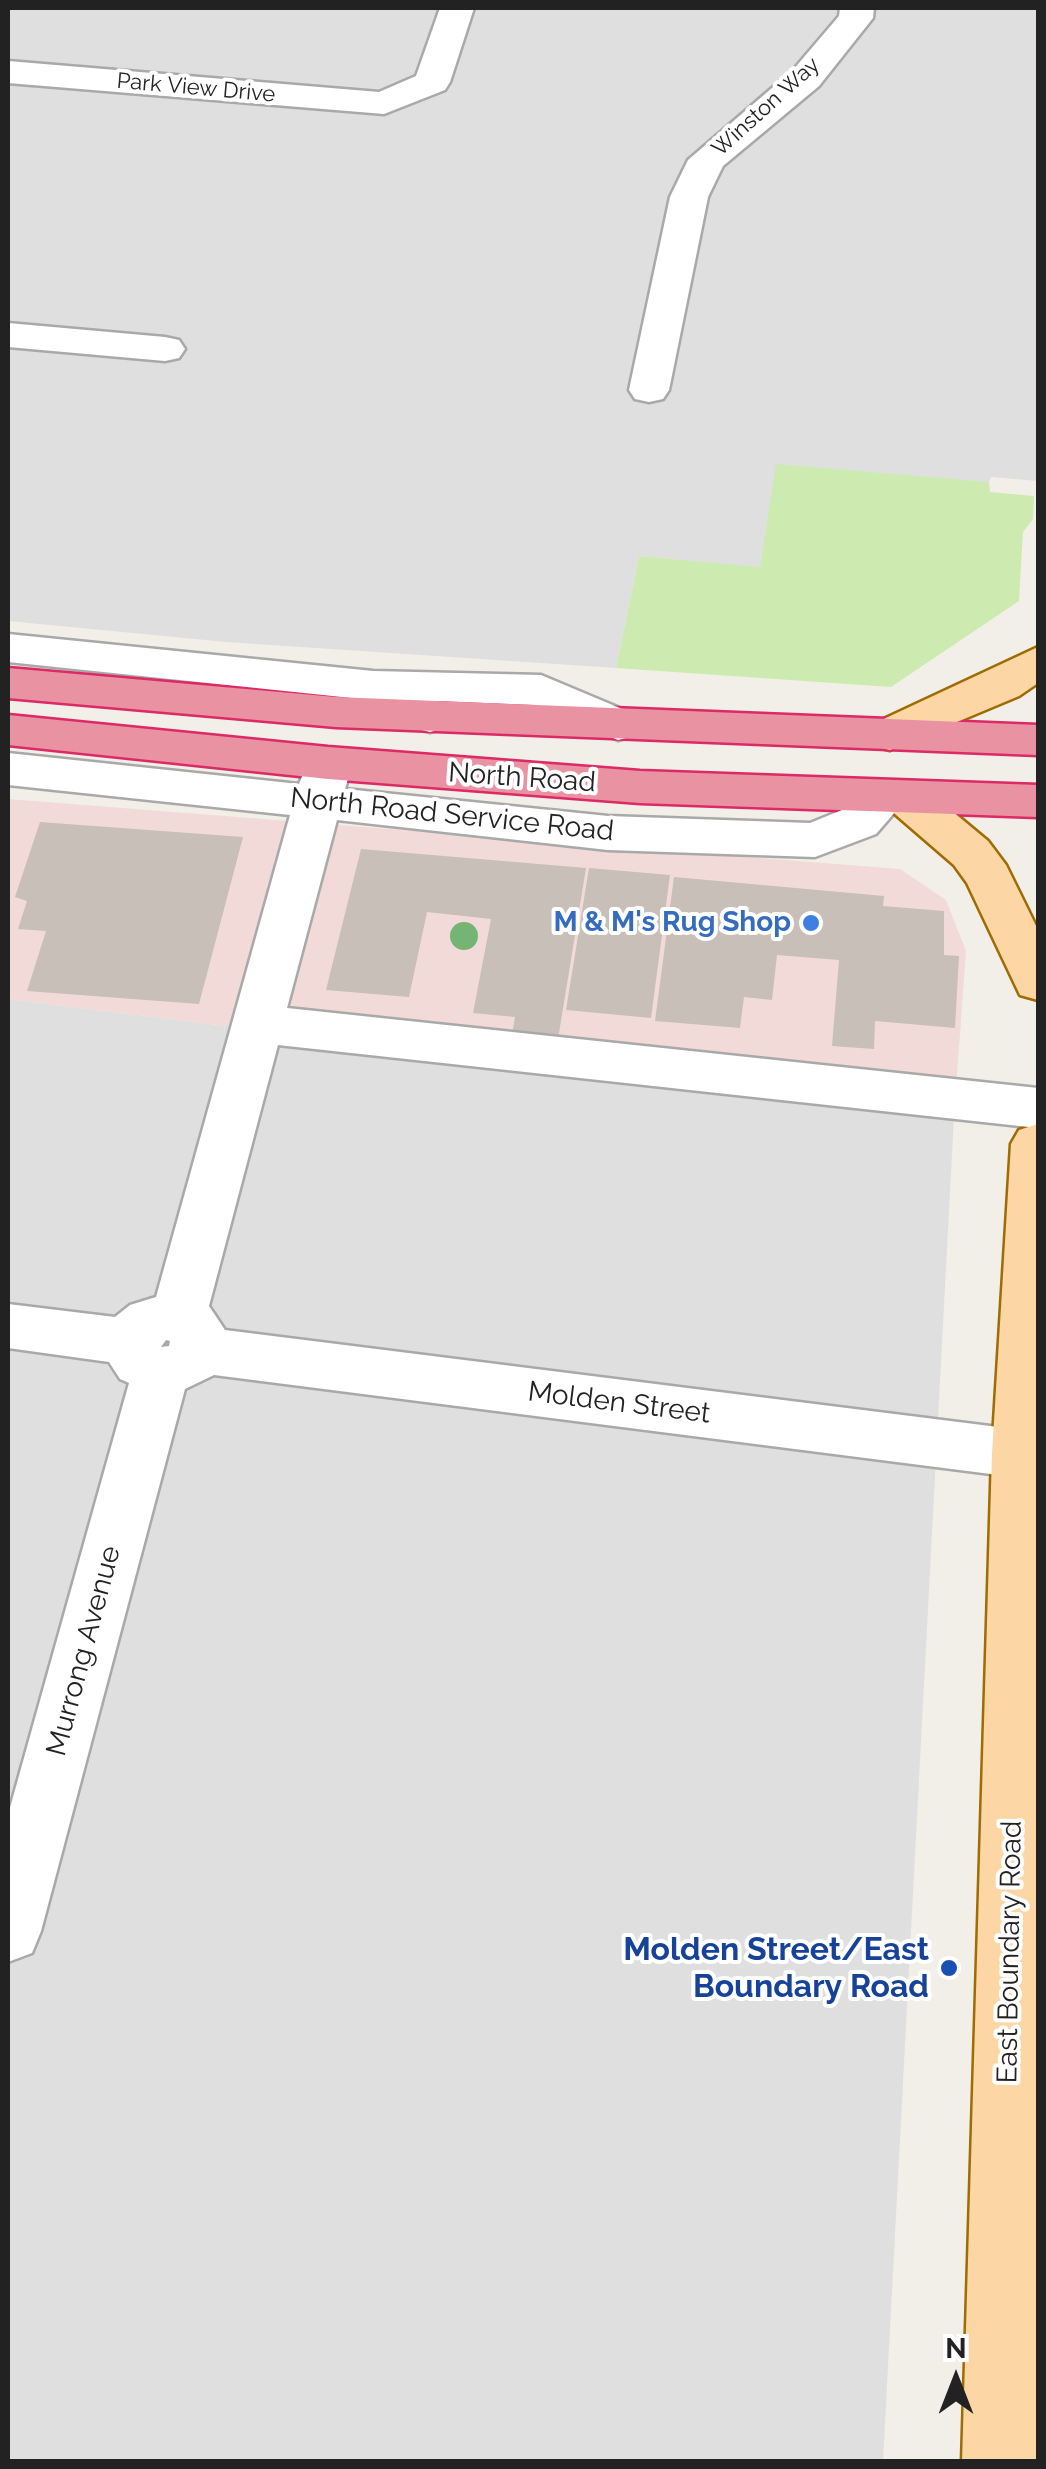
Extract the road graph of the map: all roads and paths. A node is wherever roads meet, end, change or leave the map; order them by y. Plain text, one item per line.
1 (456, 8) edge
2 (858, 8) edge
3 (8, 72) edge
4 (8, 336) edge
5 (165, 349) dead end
6 (649, 390) dead end
7 (8, 648) edge
8 (1038, 662) edge
9 (8, 682) edge
10 (372, 685) junction
11 (430, 717) junction
12 (618, 724) junction
13 (8, 730) edge
14 (890, 736) junction
15 (1038, 740) edge
16 (8, 769) edge
17 (324, 782) junction
18 (894, 797) junction
19 (1038, 801) edge
20 (1038, 982) edge
21 (258, 1024) junction
22 (1038, 1108) edge
23 (1038, 1144) edge
24 (8, 1326) edge
25 (168, 1345) junction
26 (1030, 1455) edge
27 (8, 1931) edge
28 (1000, 2462) edge

1 - 3 street, Park View Drive
2 - 6 street, Winston Way
4 - 5 street
7 - 10 street
8 - 14 main road
9 - 11 highway, North Road
10 - 11 street
10 - 12 street, North Road
11 - 12 highway, North Road
12 - 14 highway, North Road
13 - 17 highway
14 - 15 highway, North Road
16 - 17 street, North Road Service Road
17 - 18 street, North Road Service Road
17 - 21 street, Murrong Avenue
18 - 19 highway
18 - 20 main road
21 - 22 street
21 - 25 street, Murrong Avenue
23 - 26 main road, East Boundary Road
24 - 25 street, Molden Street
25 - 26 street, Molden Street
25 - 27 street, Murrong Avenue
26 - 28 main road, East Boundary Road

